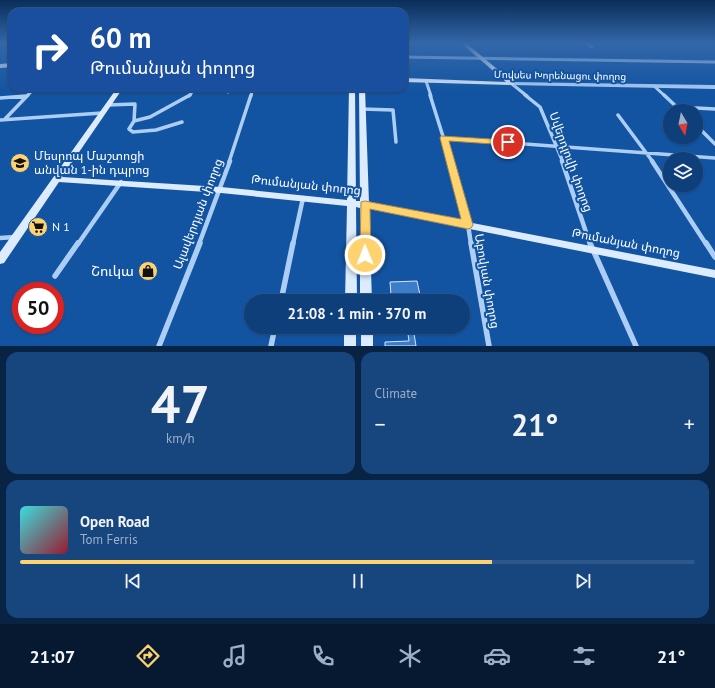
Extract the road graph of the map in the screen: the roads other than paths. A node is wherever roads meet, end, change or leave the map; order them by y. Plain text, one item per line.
1 (483, 59) edge
2 (581, 59) edge
3 (715, 62) edge
4 (408, 80) edge
5 (426, 81) junction
6 (512, 84) junction
7 (654, 86) junction
8 (715, 87) edge
9 (30, 92) edge
10 (117, 92) edge
11 (192, 92) edge
12 (253, 92) edge
13 (352, 92) edge
14 (362, 92) edge
15 (26, 96) junction
16 (0, 98) edge
17 (674, 104) edge
18 (108, 105) junction
19 (703, 108) edge
20 (715, 108) edge
21 (362, 109) junction
22 (102, 113) junction
23 (618, 116) dead end
24 (5, 119) junction
25 (0, 120) edge
26 (134, 121) junction
27 (182, 122) dead end
28 (703, 133) edge
29 (444, 138) junction
30 (396, 142) dead end
31 (715, 144) edge
32 (555, 146) junction
33 (647, 153) junction
34 (715, 158) edge
35 (56, 179) junction
36 (121, 182) junction
37 (221, 190) junction
38 (303, 198) junction
39 (352, 203) junction
40 (365, 205) junction
41 (468, 225) junction
42 (16, 237) junction
43 (0, 238) edge
44 (592, 249) junction
45 (715, 257) edge
46 (0, 260) edge
47 (715, 274) edge
48 (55, 276) dead end
49 (282, 294) edge
50 (351, 294) edge
51 (366, 294) edge
52 (274, 334) edge
53 (350, 334) edge
54 (367, 334) edge
55 (160, 346) edge
56 (271, 346) edge
57 (350, 346) edge
58 (367, 346) edge
59 (489, 346) edge
60 (636, 346) edge

1 - 6 main road
2 - 3 street
4 - 5 main road, Մովսես Խորենացու փողոց
5 - 6 main road, Մովսես Խորենացու փողոց
5 - 29 street, Աբովյան փողոց
6 - 7 street, Մովսես Խորենացու փողոց
6 - 32 street, Սվերդլովի փողոց
7 - 8 street, Մովսես Խորենացու փողոց
7 - 17 street
9 - 15 street
10 - 18 main road
11 - 26 street
12 - 37 street, Ալավերդյան փողոց
13 - 39 main road
14 - 21 main road
15 - 16 street
15 - 24 street
18 - 22 main road
18 - 26 street
19 - 20 street
21 - 30 street
21 - 40 main road
22 - 24 street
22 - 35 main road
23 - 33 street
24 - 25 street
26 - 27 street
28 - 31 street
29 - 32 street
29 - 41 street, Աբովյան փողոց
32 - 33 street
32 - 44 street, Սվերդլովի փողոց
33 - 34 street
33 - 45 street
35 - 36 main road, Թումանյան փողոց
35 - 42 main road
36 - 37 main road, Թումանյան փողոց
36 - 48 street
37 - 38 main road, Թումանյան փողոց
37 - 55 street, Ալավերդյան փողոց
38 - 39 main road, Թումանյան փողոց
38 - 49 street
39 - 40 main road, Թումանյան փողոց
39 - 50 main road
40 - 41 main road, Թումանյան փողոց
40 - 51 main road
41 - 44 main road, Թումանյան փողոց
41 - 59 street, Աբովյան փողոց
42 - 43 street
42 - 46 main road
44 - 47 main road, Թումանյան փողոց
44 - 60 street, Սվերդլովի փողոց
52 - 56 street
53 - 57 main road
54 - 58 main road

